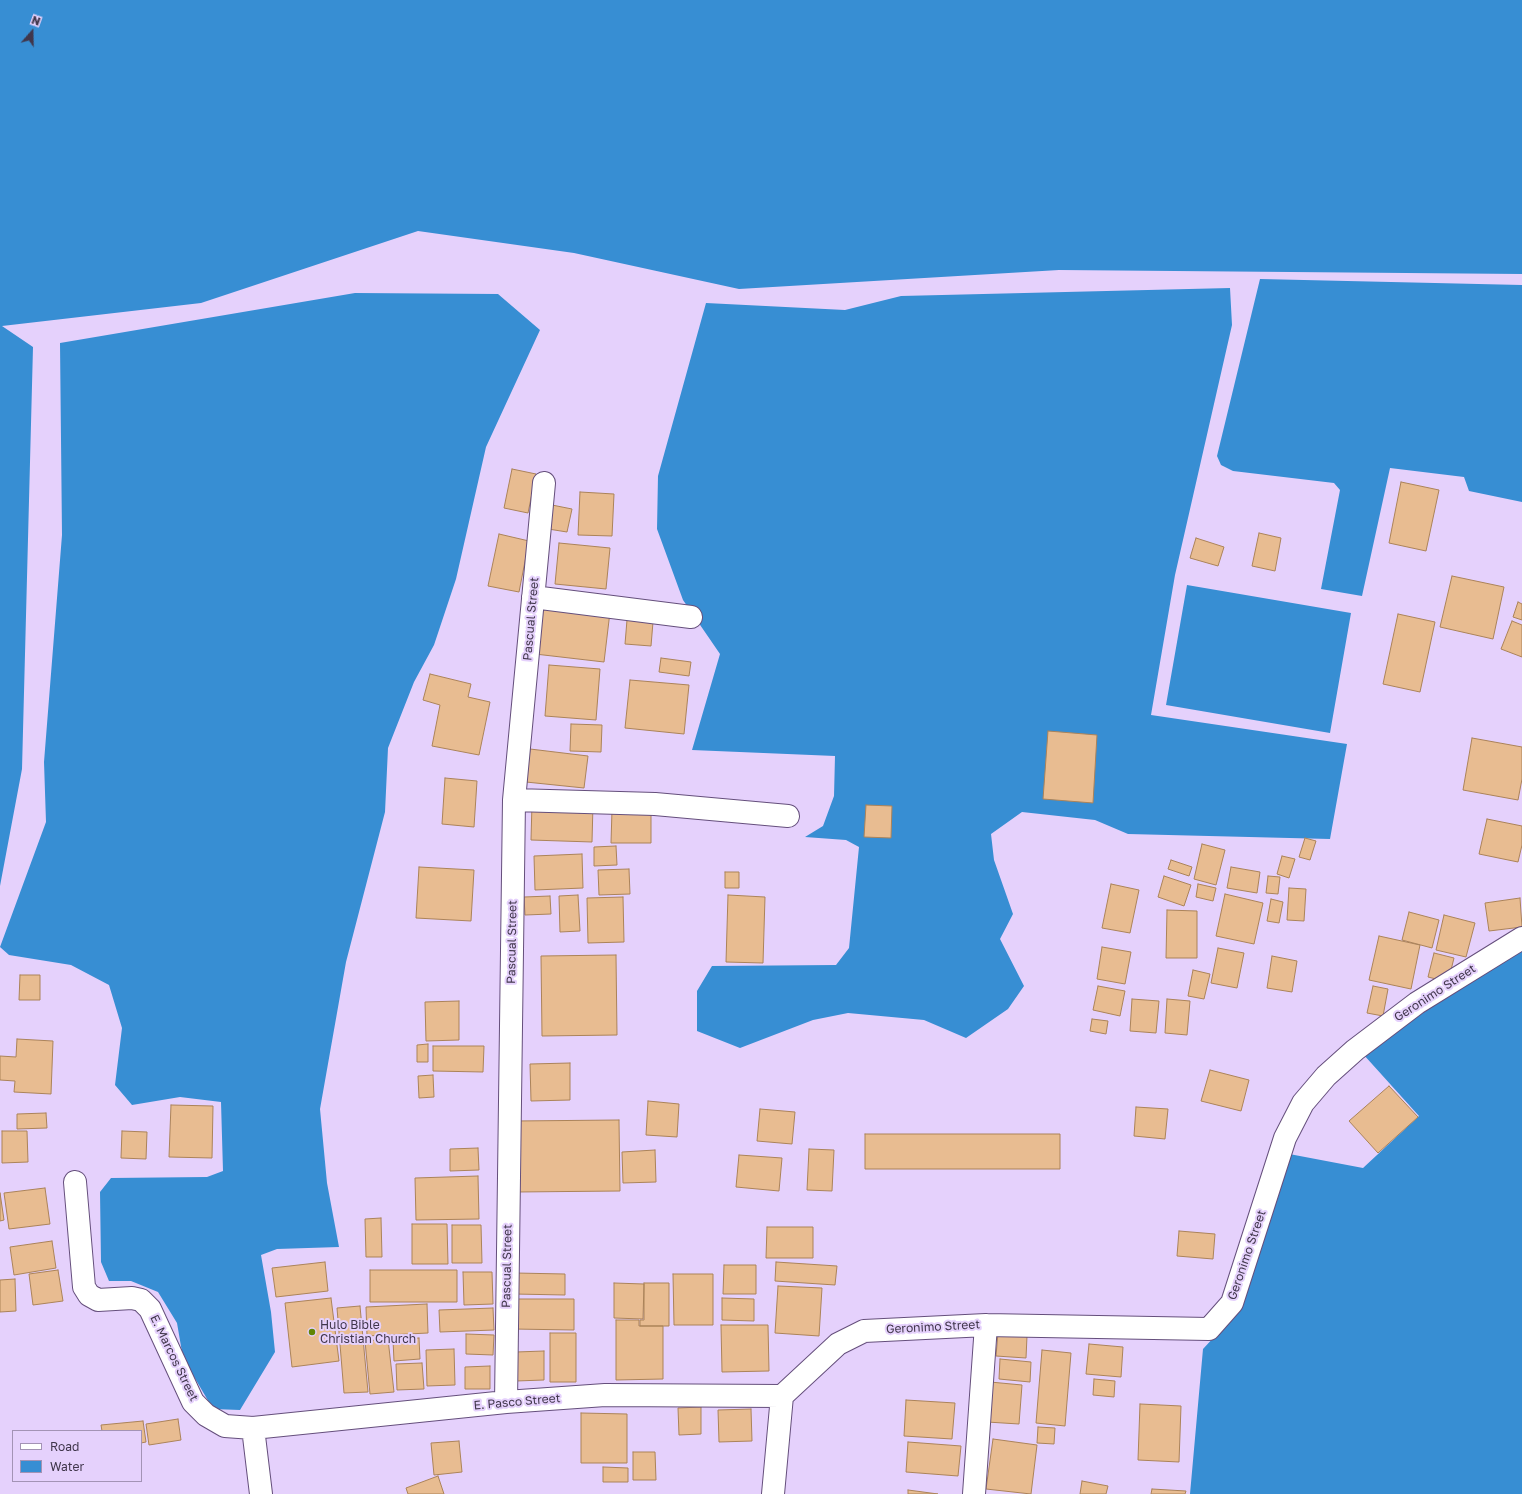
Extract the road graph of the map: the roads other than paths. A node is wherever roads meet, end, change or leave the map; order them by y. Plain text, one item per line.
1 (544, 483) dead end
2 (533, 597) junction
3 (691, 617) dead end
4 (514, 800) junction
5 (788, 816) dead end
6 (1522, 938) edge
7 (75, 1182) dead end
8 (986, 1324) junction
9 (782, 1396) junction
10 (506, 1402) junction
11 (254, 1428) junction
12 (262, 1494) edge
13 (773, 1494) edge
14 (974, 1494) edge

1 - 2 street, Pascual Street
2 - 3 street
2 - 4 street, Pascual Street
4 - 5 street
4 - 10 street, Pascual Street
6 - 8 street, Geronimo Street
7 - 11 street, E. Marcos Street
8 - 9 street, Geronimo Street
8 - 14 street
9 - 10 street, E. Pasco Street
9 - 13 street
10 - 11 street, E. Pasco Street
11 - 12 street

